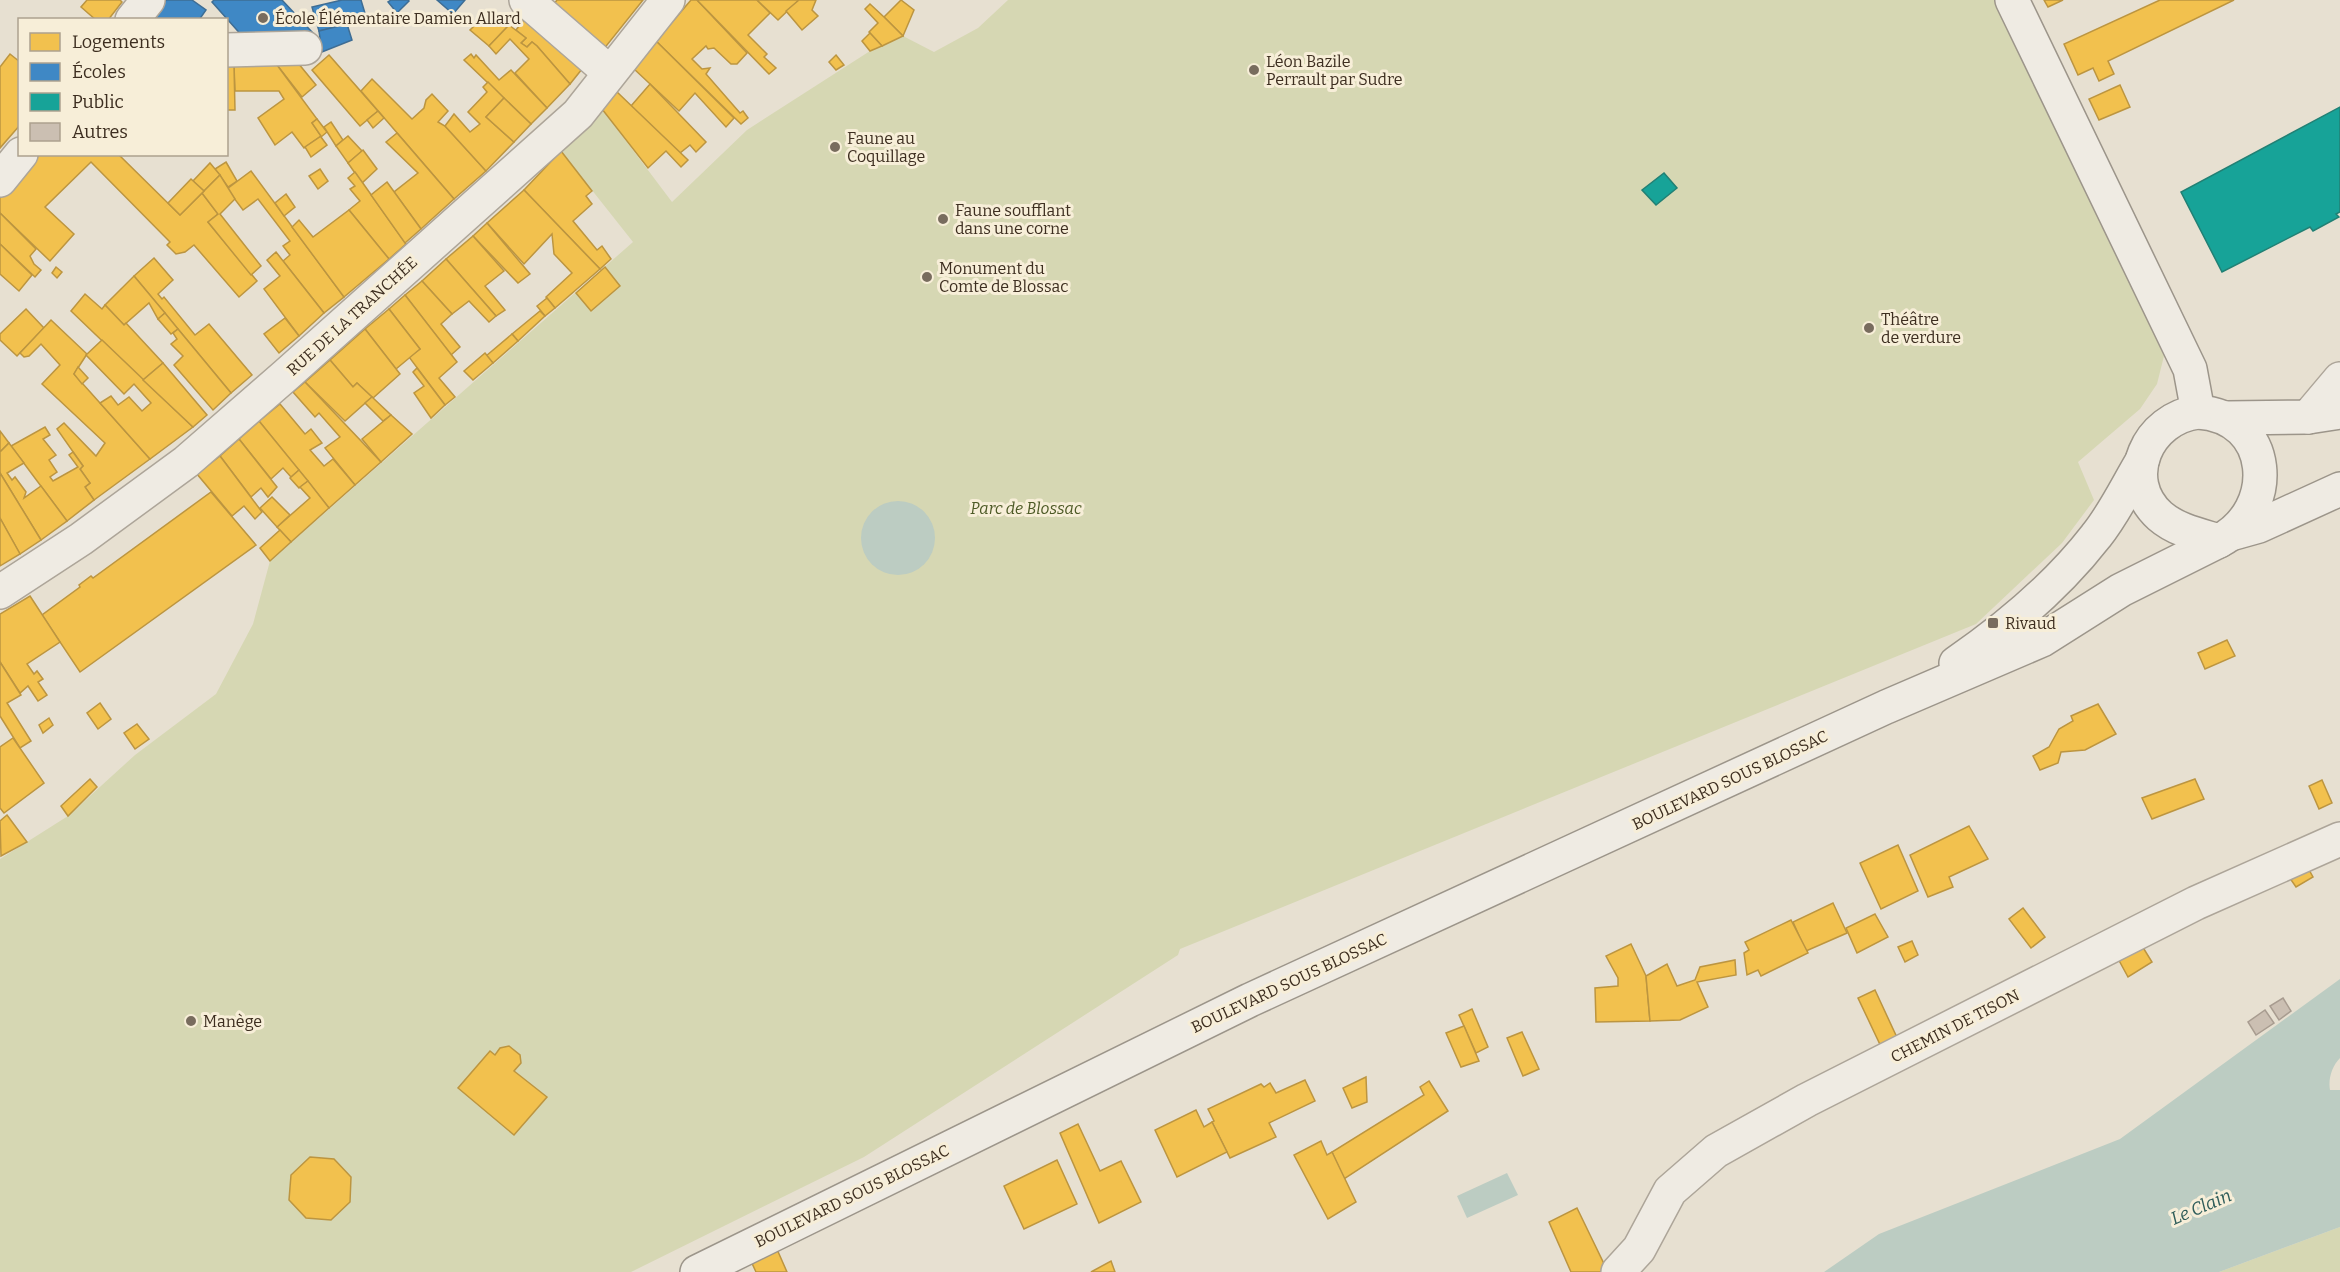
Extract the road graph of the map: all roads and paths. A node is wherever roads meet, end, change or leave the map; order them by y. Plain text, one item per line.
1 (148, 0) edge
2 (526, 0) edge
3 (668, 0) edge
4 (2012, 0) edge
5 (134, 18) edge
6 (305, 48) dead end
7 (228, 50) edge
8 (609, 72) junction
9 (19, 156) edge
10 (0, 180) edge
11 (2340, 379) edge
12 (2340, 412) edge
13 (2213, 415) junction
14 (2308, 417) junction
15 (2142, 461) junction
16 (2260, 461) junction
17 (2340, 489) edge
18 (2226, 537) junction
19 (0, 592) edge
20 (1886, 707) junction
21 (2340, 838) edge
22 (698, 1272) edge
23 (1618, 1272) edge

1 - 5 main road
2 - 8 main road
3 - 8 main road, RUE DE LA TRANCHÉE
4 - 13 main road
6 - 7 main road
8 - 19 main road, RUE DE LA TRANCHÉE
9 - 10 main road
11 - 14 main road
12 - 14 main road, BOULEVARD SOUS BLOSSAC
13 - 14 main road, BOULEVARD SOUS BLOSSAC
13 - 15 main road, BOULEVARD SOUS BLOSSAC
13 - 16 main road
14 - 16 main road
15 - 18 main road
15 - 20 main road, BOULEVARD SOUS BLOSSAC
16 - 18 main road
17 - 18 main road, BOULEVARD SOUS BLOSSAC
18 - 20 main road, BOULEVARD SOUS BLOSSAC
20 - 22 main road, BOULEVARD SOUS BLOSSAC
21 - 23 main road, CHEMIN DE TISON

